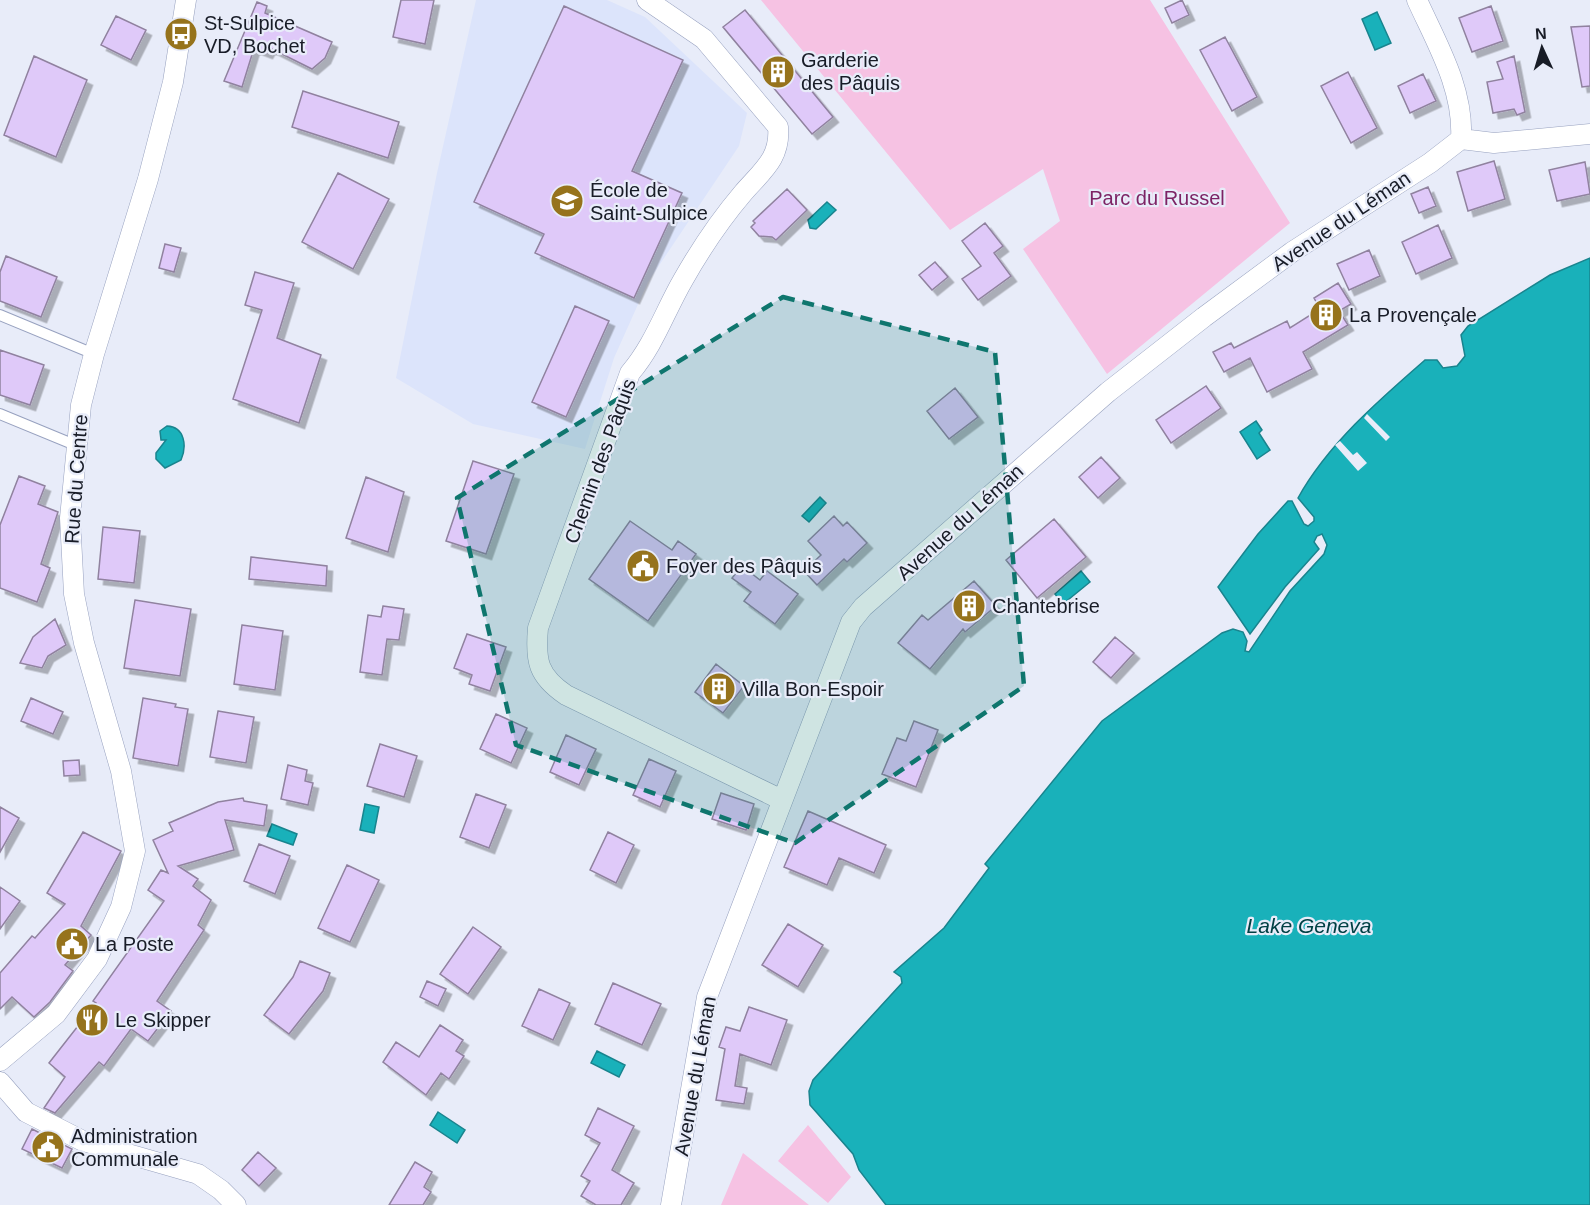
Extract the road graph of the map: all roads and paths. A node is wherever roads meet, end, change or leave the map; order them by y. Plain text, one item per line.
1 (186, 0) edge
2 (647, 0) edge
3 (1417, 0) edge
4 (1590, 134) edge
5 (1461, 138) junction
6 (0, 315) edge
7 (94, 354) junction
8 (0, 414) edge
9 (75, 445) junction
10 (783, 800) junction
11 (0, 1061) edge
12 (0, 1082) edge
13 (236, 1205) edge
14 (671, 1205) edge

1 - 7 street, Rue du Centre
2 - 10 street, Chemin des Pâquis
3 - 5 street
4 - 5 street
5 - 10 street, Avenue du Léman
6 - 7 lane
7 - 9 street, Rue du Centre
8 - 9 lane
9 - 11 street, Rue du Centre
10 - 14 street, Avenue du Léman
12 - 13 street

